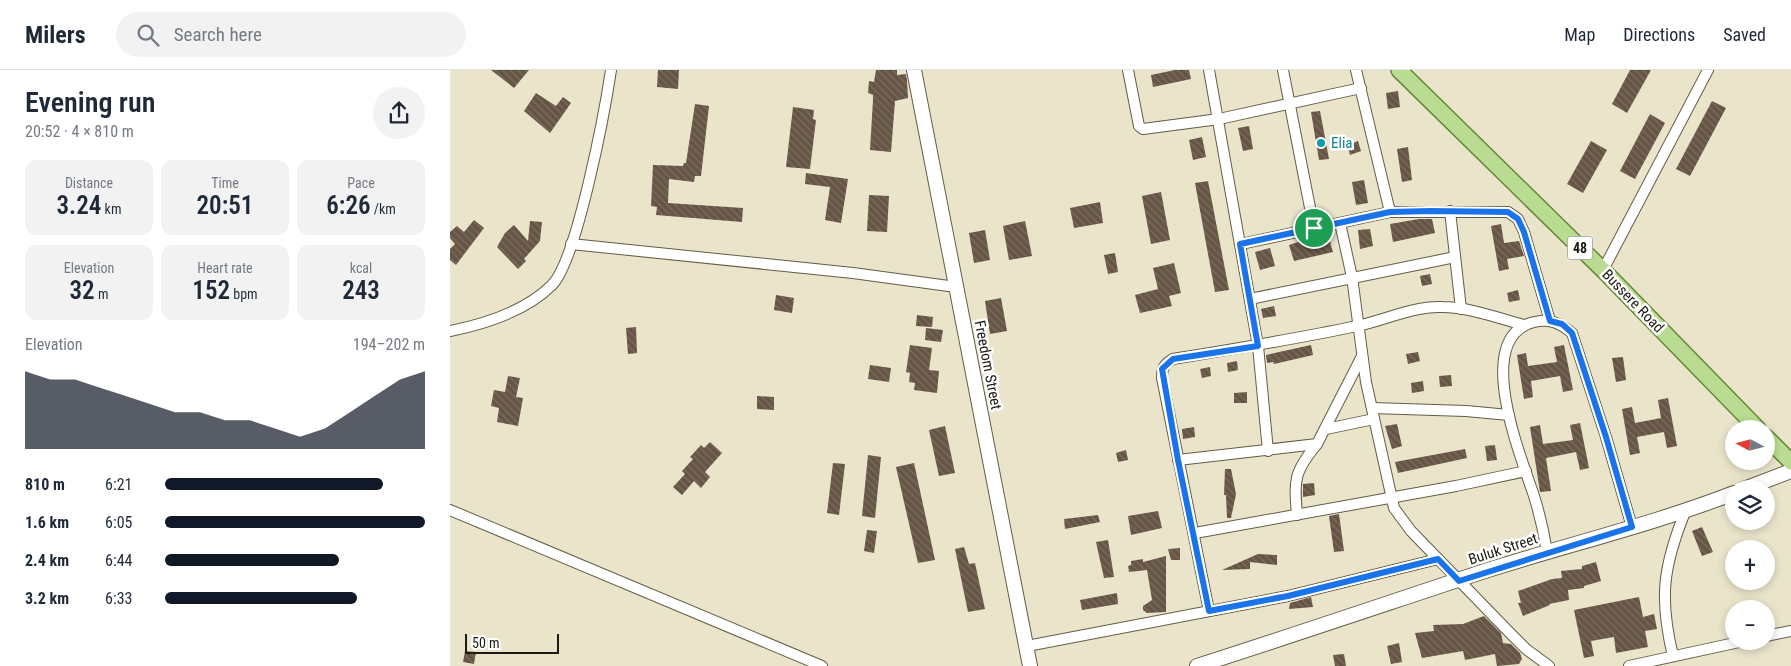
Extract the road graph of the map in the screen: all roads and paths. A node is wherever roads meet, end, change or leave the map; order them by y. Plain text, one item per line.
1 (612, 70) edge
2 (914, 70) edge
3 (1128, 70) edge
4 (1209, 70) edge
5 (1283, 70) edge
6 (1356, 70) edge
7 (1399, 70) edge
8 (1708, 70) edge
9 (1361, 88) junction
10 (1290, 105) junction
11 (1219, 119) junction
12 (1450, 211) junction
13 (1390, 212) junction
14 (1340, 223) junction
15 (1314, 228) junction
16 (571, 244) junction
17 (1240, 244) junction
18 (1454, 257) junction
19 (1602, 270) junction
20 (1352, 277) junction
21 (956, 287) junction
22 (1250, 300) junction
23 (1461, 309) junction
24 (1550, 321) junction
25 (1359, 325) junction
26 (1524, 325) junction
27 (450, 331) edge
28 (1258, 346) junction
29 (1362, 356) junction
30 (1373, 414) junction
31 (1508, 415) junction
32 (1749, 420) edge
33 (1326, 429) junction
34 (1317, 444) junction
35 (1775, 446) edge
36 (1268, 451) junction
37 (1178, 460) junction
38 (1791, 462) edge
39 (1526, 471) junction
40 (1791, 471) edge
41 (1768, 480) edge
42 (1725, 496) edge
43 (1391, 497) junction
44 (450, 510) edge
45 (1685, 512) junction
46 (1296, 515) junction
47 (1632, 527) junction
48 (1195, 533) junction
49 (1547, 552) junction
50 (1438, 559) junction
51 (1459, 581) junction
52 (1209, 611) junction
53 (1791, 631) edge
54 (1775, 634) edge
55 (1725, 645) edge
56 (1026, 646) junction
57 (1673, 656) junction
58 (1221, 662) edge
59 (822, 666) edge
60 (1030, 666) edge
61 (1197, 666) edge
62 (1549, 666) edge
63 (1629, 666) edge

1 - 16 street
2 - 21 street, Freedom Street
3 - 11 street
4 - 11 street
5 - 10 street
6 - 9 street
7 - 19 main road, Bussere Road / 48
8 - 19 street
9 - 10 street
9 - 13 street
10 - 11 street
10 - 15 street
11 - 17 street
12 - 13 street
12 - 18 street
12 - 24 street
13 - 14 street
14 - 15 street
14 - 20 street
15 - 17 street
16 - 21 street
16 - 27 street
17 - 22 street
18 - 20 street
18 - 23 street
19 - 32 main road, Bussere Road / 48
20 - 22 street
20 - 25 street
21 - 56 street, Freedom Street
22 - 28 street
23 - 25 street
23 - 26 street
24 - 26 street
24 - 47 street
25 - 28 street
25 - 29 street
26 - 31 street
28 - 36 street
28 - 37 street
29 - 30 street
29 - 33 street
30 - 31 street
30 - 33 street
30 - 43 street
31 - 39 street
33 - 34 street
34 - 36 street
34 - 46 street
35 - 38 main road
36 - 37 street
37 - 48 street
39 - 43 street
39 - 49 street
40 - 41 street
42 - 45 street, Buluk Street
43 - 46 street
43 - 50 street
44 - 59 street
45 - 47 street, Buluk Street
45 - 57 street
46 - 48 street
47 - 49 street, Buluk Street
48 - 52 street
49 - 51 street, Buluk Street
50 - 51 street
50 - 52 street
51 - 58 street, Buluk Street
51 - 62 street
52 - 56 street
53 - 54 street
55 - 57 street
56 - 60 street, Freedom Street
57 - 63 street
58 - 61 street, Buluk Street

